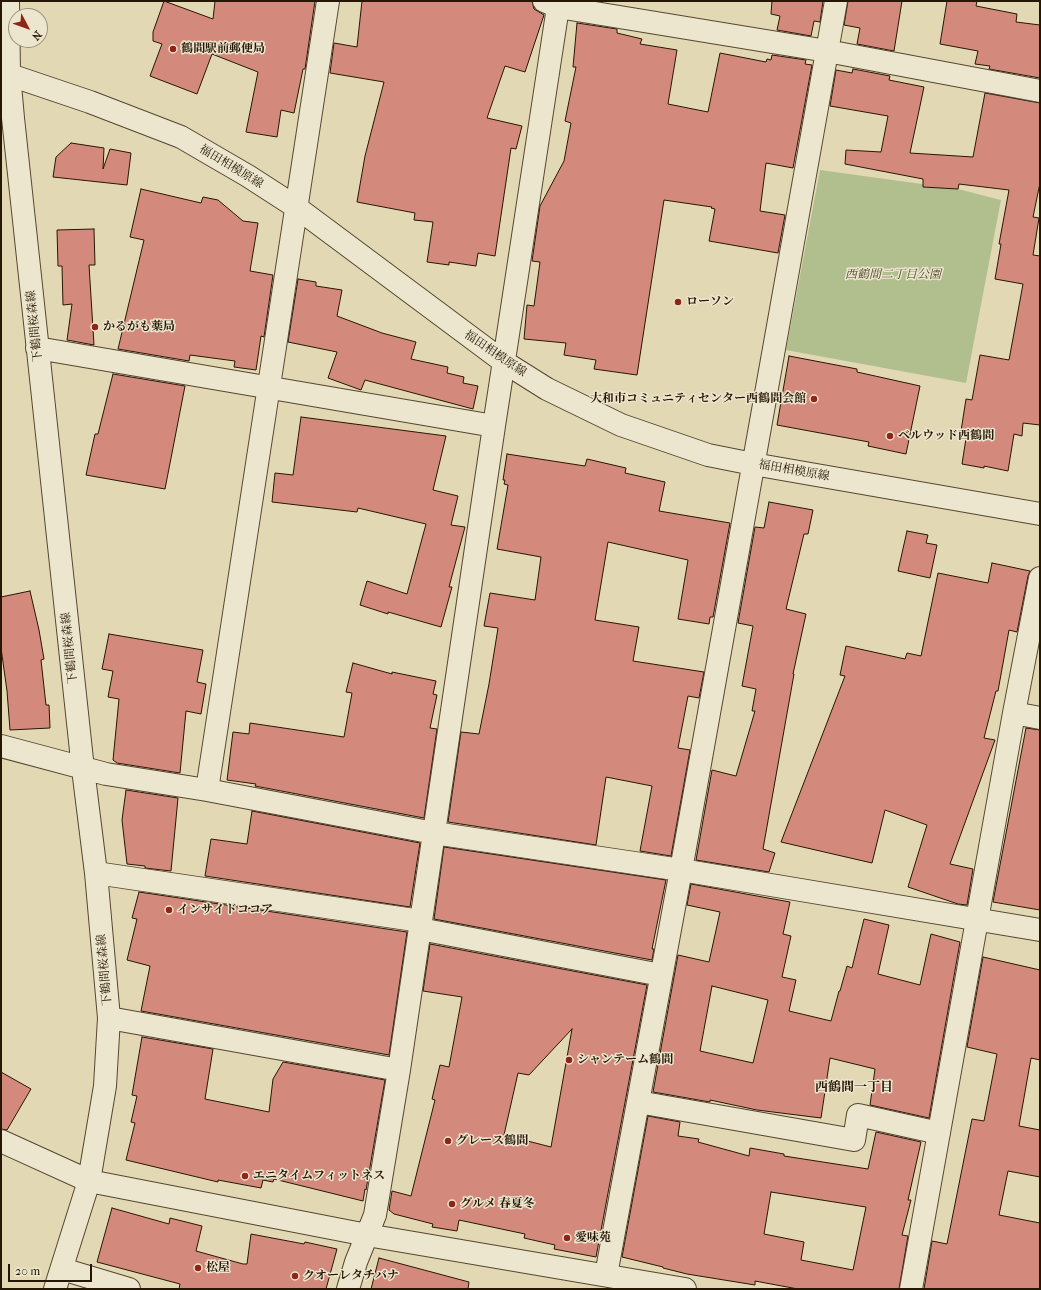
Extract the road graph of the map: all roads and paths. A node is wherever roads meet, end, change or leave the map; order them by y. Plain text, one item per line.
1 (8, 1) edge
2 (328, 1) edge
3 (836, 1) edge
4 (548, 3) edge
5 (827, 50) junction
6 (5, 73) edge
7 (1040, 91) edge
8 (296, 208) junction
9 (38, 348) junction
10 (504, 362) junction
11 (269, 388) junction
12 (494, 426) junction
13 (753, 464) junction
14 (1040, 514) edge
15 (1040, 578) edge
16 (1014, 713) junction
17 (1040, 718) edge
18 (1, 746) edge
19 (83, 768) junction
20 (207, 790) junction
21 (434, 833) junction
22 (681, 870) junction
23 (96, 873) junction
24 (977, 920) junction
25 (420, 925) junction
26 (1040, 930) edge
27 (661, 975) junction
28 (109, 1018) junction
29 (399, 1070) junction
30 (638, 1102) junction
31 (939, 1133) junction
32 (1, 1141) edge
33 (89, 1181) junction
34 (366, 1235) junction
35 (606, 1275) junction
36 (59, 1279) edge
37 (129, 1289) edge
38 (348, 1289) edge
39 (685, 1289) edge
40 (911, 1289) edge

1 - 6 street, 下鶴間桜森線
2 - 8 street
3 - 5 street
4 - 5 street
4 - 10 street
5 - 7 street
5 - 13 street
6 - 8 street, 福田相模原線
6 - 9 street, 下鶴間桜森線
8 - 10 street, 福田相模原線
8 - 11 street
9 - 11 street
9 - 19 street, 下鶴間桜森線
10 - 12 street
10 - 13 street, 福田相模原線
11 - 12 street
11 - 20 street
12 - 21 street
13 - 14 street, 福田相模原線
13 - 22 street
15 - 16 street
16 - 17 street
16 - 24 street
18 - 19 street
19 - 20 street
19 - 23 street, 下鶴間桜森線
20 - 21 street
21 - 22 street
21 - 25 street
22 - 24 street
22 - 27 street
23 - 25 street
23 - 28 street, 下鶴間桜森線
24 - 26 street
24 - 31 street
25 - 27 street
25 - 29 street
27 - 30 street
28 - 29 street
28 - 33 street, 下鶴間桜森線
29 - 34 street
30 - 31 street
30 - 35 street
31 - 40 street
32 - 33 street
33 - 34 street
33 - 36 street, 下鶴間桜森線
34 - 35 street
34 - 38 street
35 - 39 street
36 - 37 street

